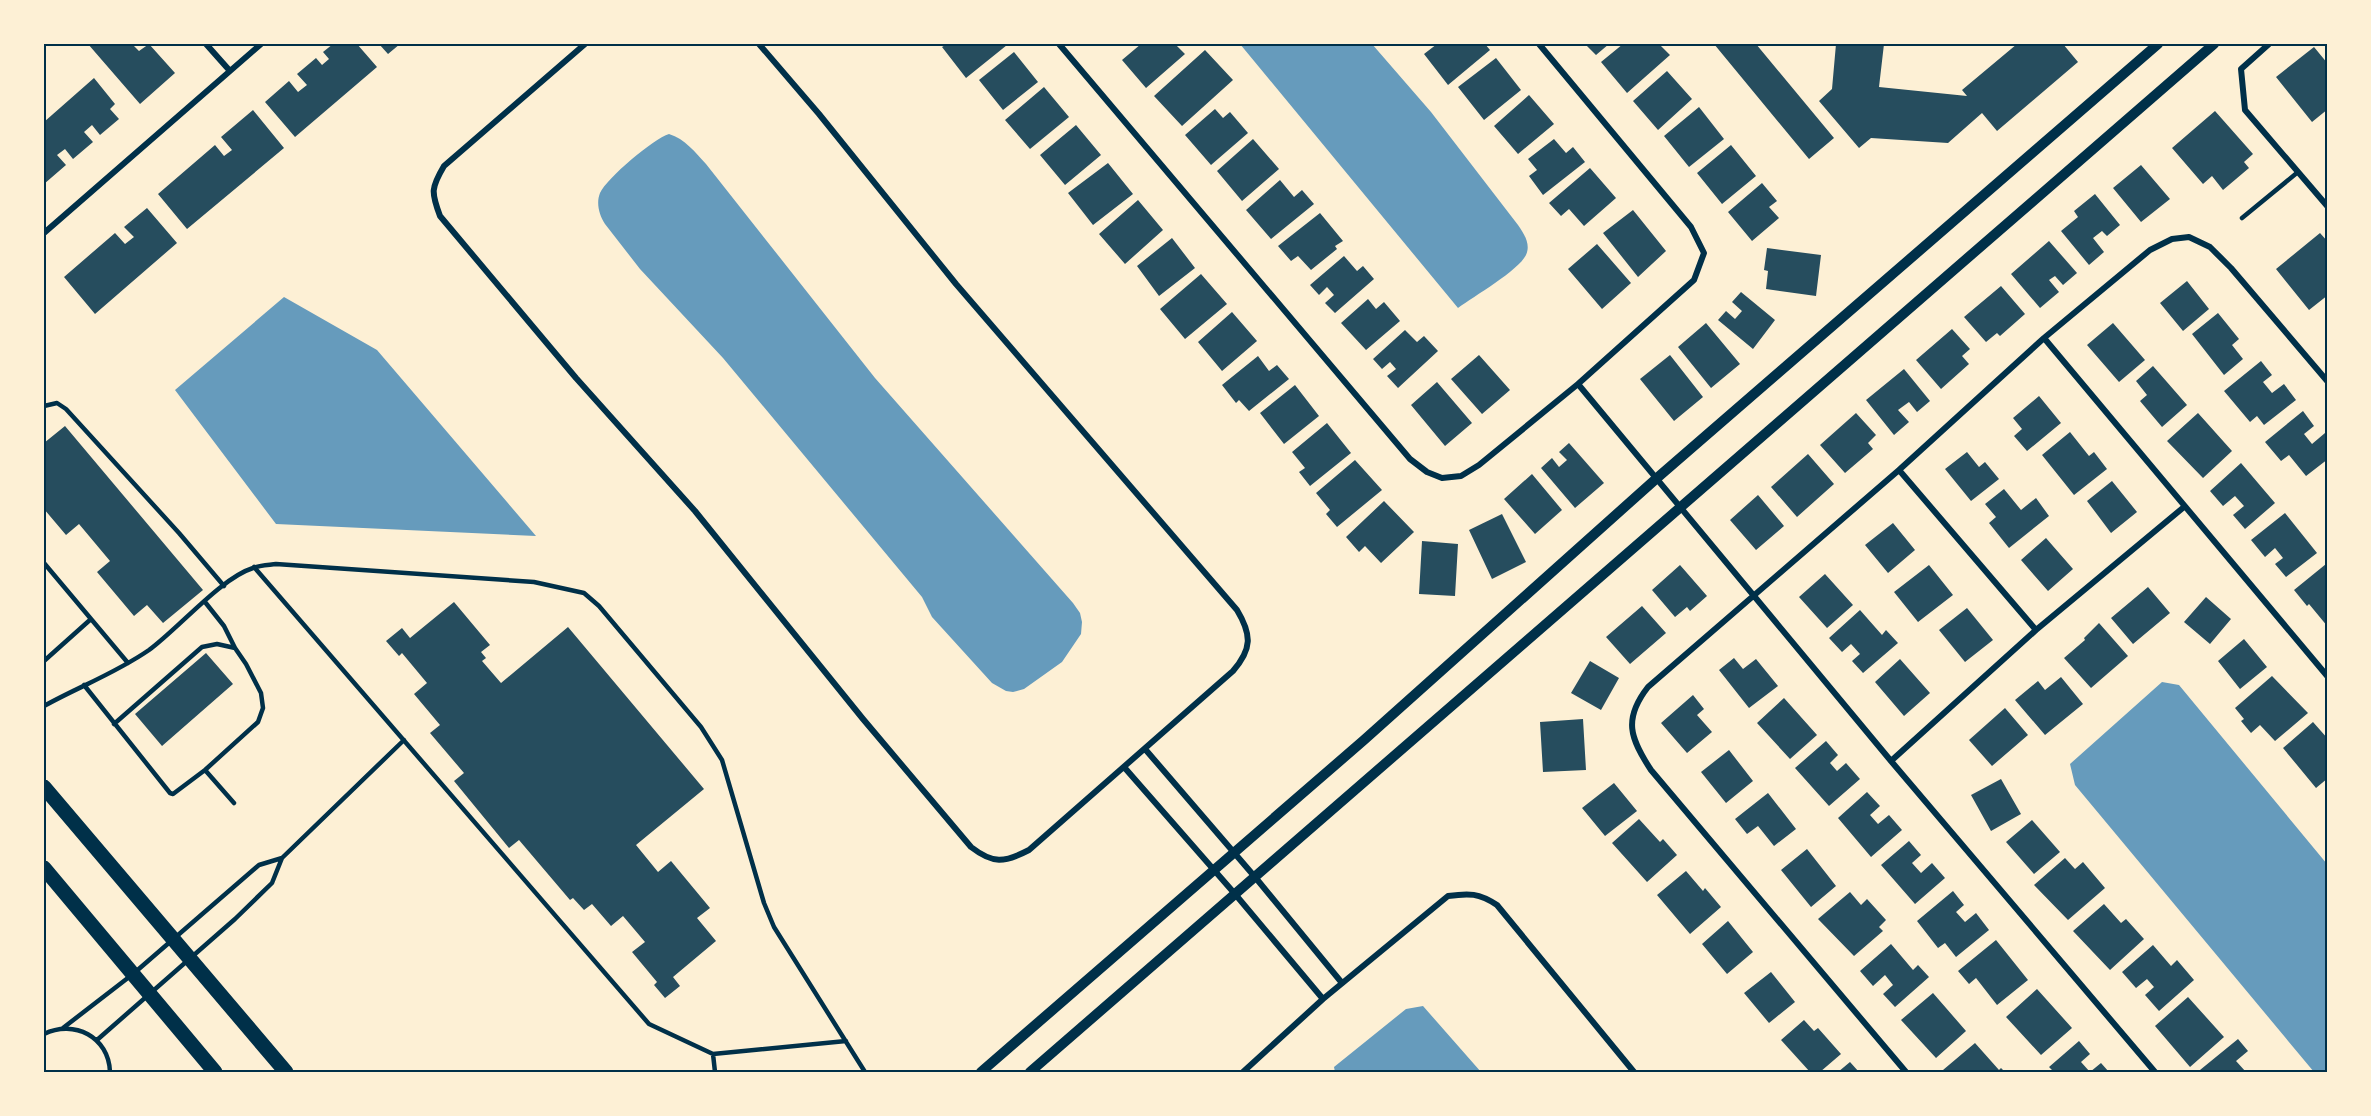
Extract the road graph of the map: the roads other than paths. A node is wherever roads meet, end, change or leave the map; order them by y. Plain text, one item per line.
1 (206, 44) edge
2 (261, 44) edge
3 (585, 44) edge
4 (759, 44) edge
5 (1059, 44) edge
6 (1539, 44) edge
7 (2158, 44) edge
8 (2214, 44) edge
9 (2269, 44) edge
10 (230, 71) junction
11 (2298, 172) junction
12 (2328, 207) edge
13 (2242, 218) dead end
14 (44, 233) edge
15 (2044, 339) junction
16 (2328, 382) edge
17 (1578, 384) junction
18 (44, 406) edge
19 (1899, 470) junction
20 (1657, 478) junction
21 (1681, 506) junction
22 (2184, 507) junction
23 (44, 562) edge
24 (254, 567) junction
25 (224, 586) junction
26 (1753, 596) junction
27 (205, 602) junction
28 (91, 619) junction
29 (2036, 630) junction
30 (235, 648) junction
31 (44, 661) edge
32 (128, 663) junction
33 (2328, 677) edge
34 (84, 685) junction
35 (44, 706) edge
36 (114, 724) junction
37 (404, 740) junction
38 (1145, 749) junction
39 (1891, 761) junction
40 (1124, 767) junction
41 (205, 770) junction
42 (44, 787) edge
43 (234, 803) dead end
44 (1234, 853) junction
45 (282, 858) junction
46 (44, 868) edge
47 (1214, 871) junction
48 (1255, 877) junction
49 (1235, 894) junction
50 (172, 939) junction
51 (190, 959) junction
52 (133, 974) junction
53 (1342, 982) junction
54 (150, 994) junction
55 (1323, 999) junction
56 (63, 1028) junction
57 (44, 1034) edge
58 (97, 1040) junction
59 (846, 1041) junction
60 (713, 1054) junction
61 (110, 1072) edge
62 (215, 1072) edge
63 (286, 1072) edge
64 (715, 1072) edge
65 (865, 1072) edge
66 (981, 1072) edge
67 (1030, 1072) edge
68 (1243, 1072) edge
69 (1634, 1072) edge
70 (1906, 1072) edge
71 (2155, 1072) edge

1 - 10 street
2 - 10 street
3 - 40 street
4 - 38 street
5 - 17 street
6 - 17 street
7 - 20 street
8 - 21 street
9 - 11 street
10 - 14 street
11 - 12 street
11 - 13 lane
15 - 16 street
15 - 19 street
15 - 22 street
17 - 20 street
18 - 25 lane
19 - 26 street
19 - 29 street
20 - 21 street
20 - 44 street
21 - 26 street
21 - 48 street
22 - 29 street
22 - 33 street
23 - 28 lane
24 - 25 lane
24 - 37 lane
24 - 59 lane
25 - 27 lane
26 - 39 street
26 - 70 street
27 - 30 lane
27 - 32 lane
28 - 31 lane
28 - 32 lane
29 - 39 street
30 - 36 lane
30 - 41 lane
32 - 34 lane
34 - 35 lane
34 - 36 lane
36 - 41 lane
37 - 45 lane
37 - 60 lane
38 - 40 street
38 - 44 street
39 - 71 street
40 - 47 street
41 - 43 lane
42 - 50 highway
44 - 47 street
44 - 48 street
45 - 50 lane
45 - 51 lane
46 - 52 highway
47 - 49 street
47 - 66 street
48 - 49 street
48 - 53 street
49 - 55 street
49 - 67 street
50 - 51 highway
50 - 52 lane
51 - 54 lane
51 - 63 highway
52 - 54 highway
52 - 56 lane
53 - 55 street
53 - 69 street
54 - 58 lane
54 - 62 highway
55 - 68 street
56 - 57 lane
56 - 58 lane
58 - 61 lane
59 - 60 lane
59 - 65 lane
60 - 64 lane

